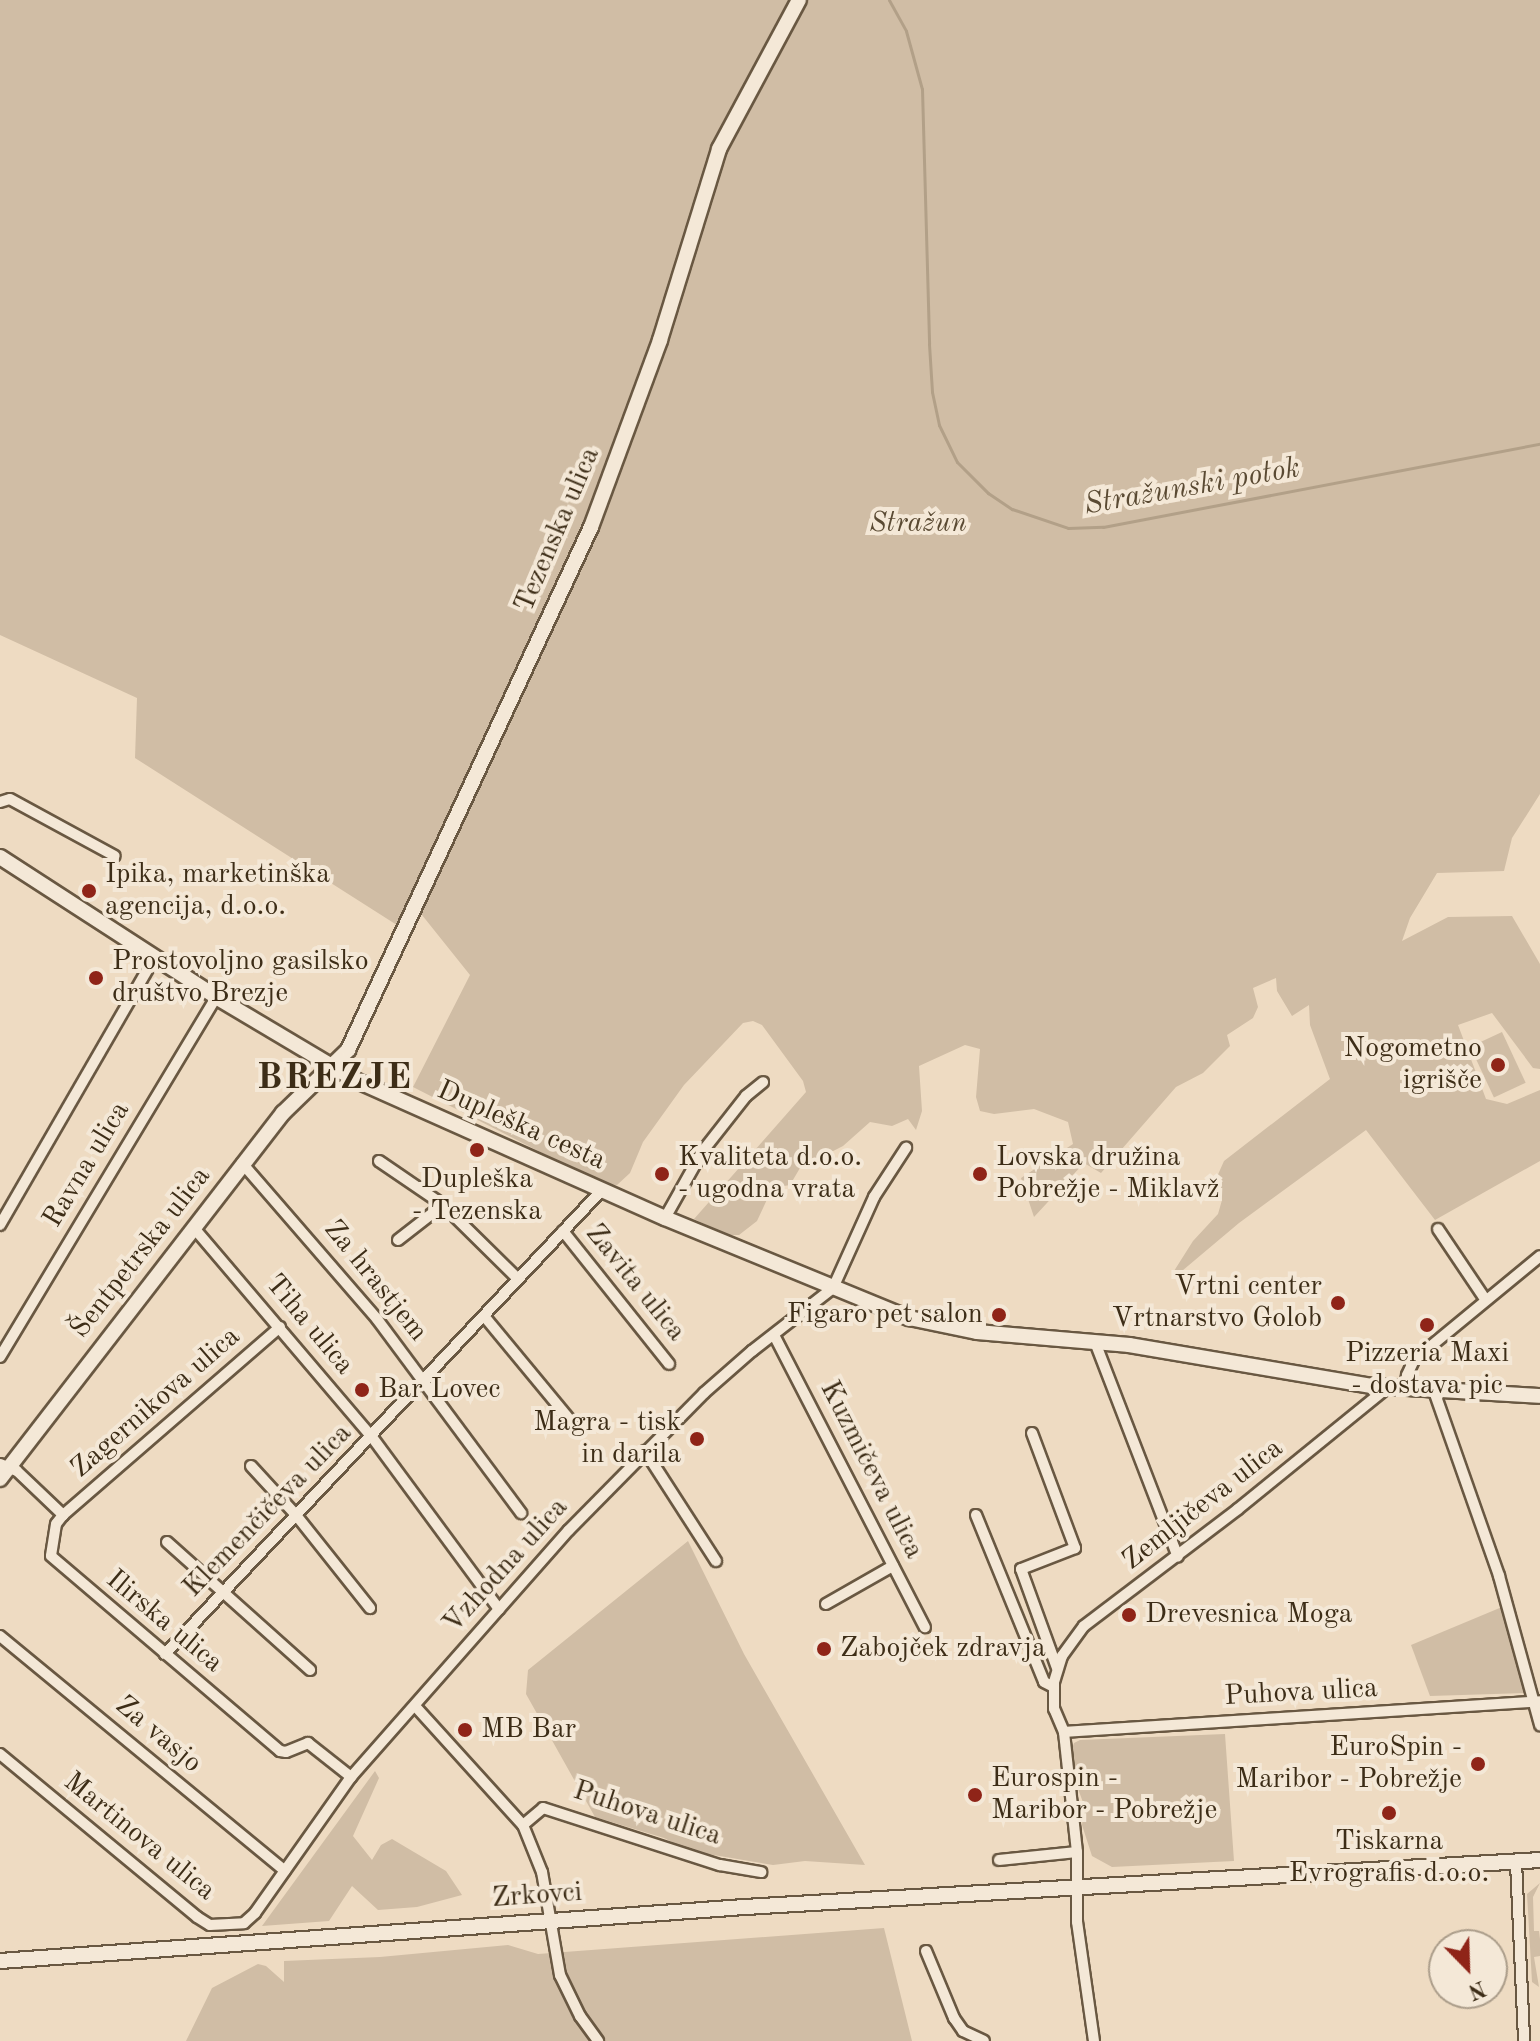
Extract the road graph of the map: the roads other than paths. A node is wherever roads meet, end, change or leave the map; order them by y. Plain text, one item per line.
1 (799, 0) edge
2 (0, 802) edge
3 (115, 856) dead end
4 (0, 857) edge
5 (155, 957) junction
6 (216, 997) junction
7 (333, 1067) junction
8 (763, 1082) dead end
9 (906, 1148) dead end
10 (379, 1161) dead end
11 (242, 1163) junction
12 (602, 1190) junction
13 (443, 1205) junction
14 (665, 1218) junction
15 (0, 1225) edge
16 (194, 1228) junction
17 (1438, 1229) dead end
18 (563, 1231) junction
19 (398, 1240) dead end
20 (1540, 1256) edge
21 (518, 1279) junction
22 (833, 1288) junction
23 (1485, 1299) junction
24 (484, 1316) junction
25 (280, 1327) junction
26 (774, 1335) junction
27 (1095, 1342) junction
28 (0, 1357) edge
29 (669, 1364) dead end
30 (425, 1381) junction
31 (1388, 1387) junction
32 (1405, 1389) junction
33 (1434, 1391) junction
34 (1540, 1396) edge
35 (571, 1421) dead end
36 (1032, 1433) dead end
37 (372, 1437) junction
38 (645, 1451) junction
39 (251, 1466) dead end
40 (3, 1470) edge
41 (521, 1513) dead end
42 (63, 1515) junction
43 (296, 1515) junction
44 (976, 1515) dead end
45 (167, 1542) dead end
46 (1178, 1557) junction
47 (716, 1561) dead end
48 (893, 1566) junction
49 (223, 1593) junction
50 (826, 1604) dead end
51 (370, 1608) dead end
52 (499, 1609) junction
53 (925, 1627) dead end
54 (0, 1636) edge
55 (165, 1654) junction
56 (1057, 1668) junction
57 (310, 1670) dead end
58 (1054, 1687) junction
59 (1537, 1702) edge
60 (415, 1706) junction
61 (1540, 1725) edge
62 (1064, 1732) junction
63 (0, 1754) edge
64 (351, 1777) junction
65 (523, 1825) junction
66 (1077, 1852) junction
67 (999, 1860) dead end
68 (1540, 1860) edge
69 (1516, 1862) junction
70 (285, 1871) junction
71 (761, 1872) dead end
72 (1078, 1890) junction
73 (255, 1913) joint
74 (551, 1921) junction
75 (926, 1951) dead end
76 (0, 1961) edge
77 (598, 2041) edge
78 (984, 2041) edge
79 (1094, 2041) edge
80 (1524, 2041) edge

1 - 7 street, Tezenska ulica
2 - 3 street
4 - 5 street, Dupleška cesta
5 - 6 street, Dupleška cesta
5 - 15 street
6 - 7 street, Dupleška cesta
6 - 28 street, Ravna ulica
7 - 11 street, Šentpetrska ulica
7 - 12 street, Dupleška cesta
8 - 14 street
9 - 22 street
10 - 13 street
11 - 16 street, Šentpetrska ulica
11 - 30 street, Za hrastjem
12 - 14 street, Dupleška cesta
12 - 18 street, Klemenčičeva ulica
13 - 19 street
13 - 21 street
14 - 22 street, Dupleška cesta
16 - 25 street, Tiha ulica
16 - 40 street, Šentpetrska ulica
17 - 23 street
18 - 21 street, Klemenčičeva ulica
18 - 29 street, Zavita ulica
20 - 23 street
21 - 24 street, Klemenčičeva ulica
22 - 26 street, Vzhodna ulica
22 - 27 street, Dupleška cesta
23 - 32 street
24 - 30 street, Klemenčičeva ulica
24 - 35 street
25 - 37 street, Tiha ulica
25 - 42 street, Zagernikova ulica
26 - 38 street, Vzhodna ulica
26 - 48 street, Kuzmičeva ulica
27 - 31 street, Dupleška cesta
27 - 46 street
30 - 37 street, Klemenčičeva ulica
30 - 41 street, Za hrastjem
31 - 32 street, Dupleška cesta
31 - 46 street, Zemljičeva ulica
32 - 33 street, Dupleška cesta
33 - 34 street, Dupleška cesta
33 - 59 street
36 - 56 street, Zemljičeva ulica
37 - 43 street, Klemenčičeva ulica
37 - 52 street, Tiha ulica
38 - 47 street
38 - 52 street, Vzhodna ulica
39 - 43 street
40 - 42 street
42 - 55 street, Ilirska ulica
43 - 49 street, Klemenčičeva ulica
43 - 51 street
44 - 58 street, Zemljičeva ulica
45 - 49 street
46 - 56 street, Zemljičeva ulica
48 - 50 street
48 - 53 street, Kuzmičeva ulica
49 - 55 street, Klemenčičeva ulica
49 - 57 street
52 - 60 street, Vzhodna ulica
54 - 70 street, Za vasjo
55 - 64 street, Ilirska ulica
56 - 58 street, Zemljičeva ulica
58 - 62 street, Zemljičeva ulica
59 - 61 street
59 - 62 street, Puhova ulica
60 - 64 street, Vzhodna ulica
60 - 65 street
62 - 66 street, Zemljičeva ulica
63 - 73 street, Martinova ulica
64 - 70 street, Vzhodna ulica
65 - 71 street, Puhova ulica
65 - 74 street
66 - 67 street
66 - 72 street, Zemljičeva ulica
68 - 69 street
69 - 72 street
69 - 80 street
70 - 73 street, Vzhodna ulica
72 - 74 street, Zrkovci
72 - 79 street, Zemljičeva ulica
74 - 76 street, Zrkovci
74 - 77 street
75 - 78 street

